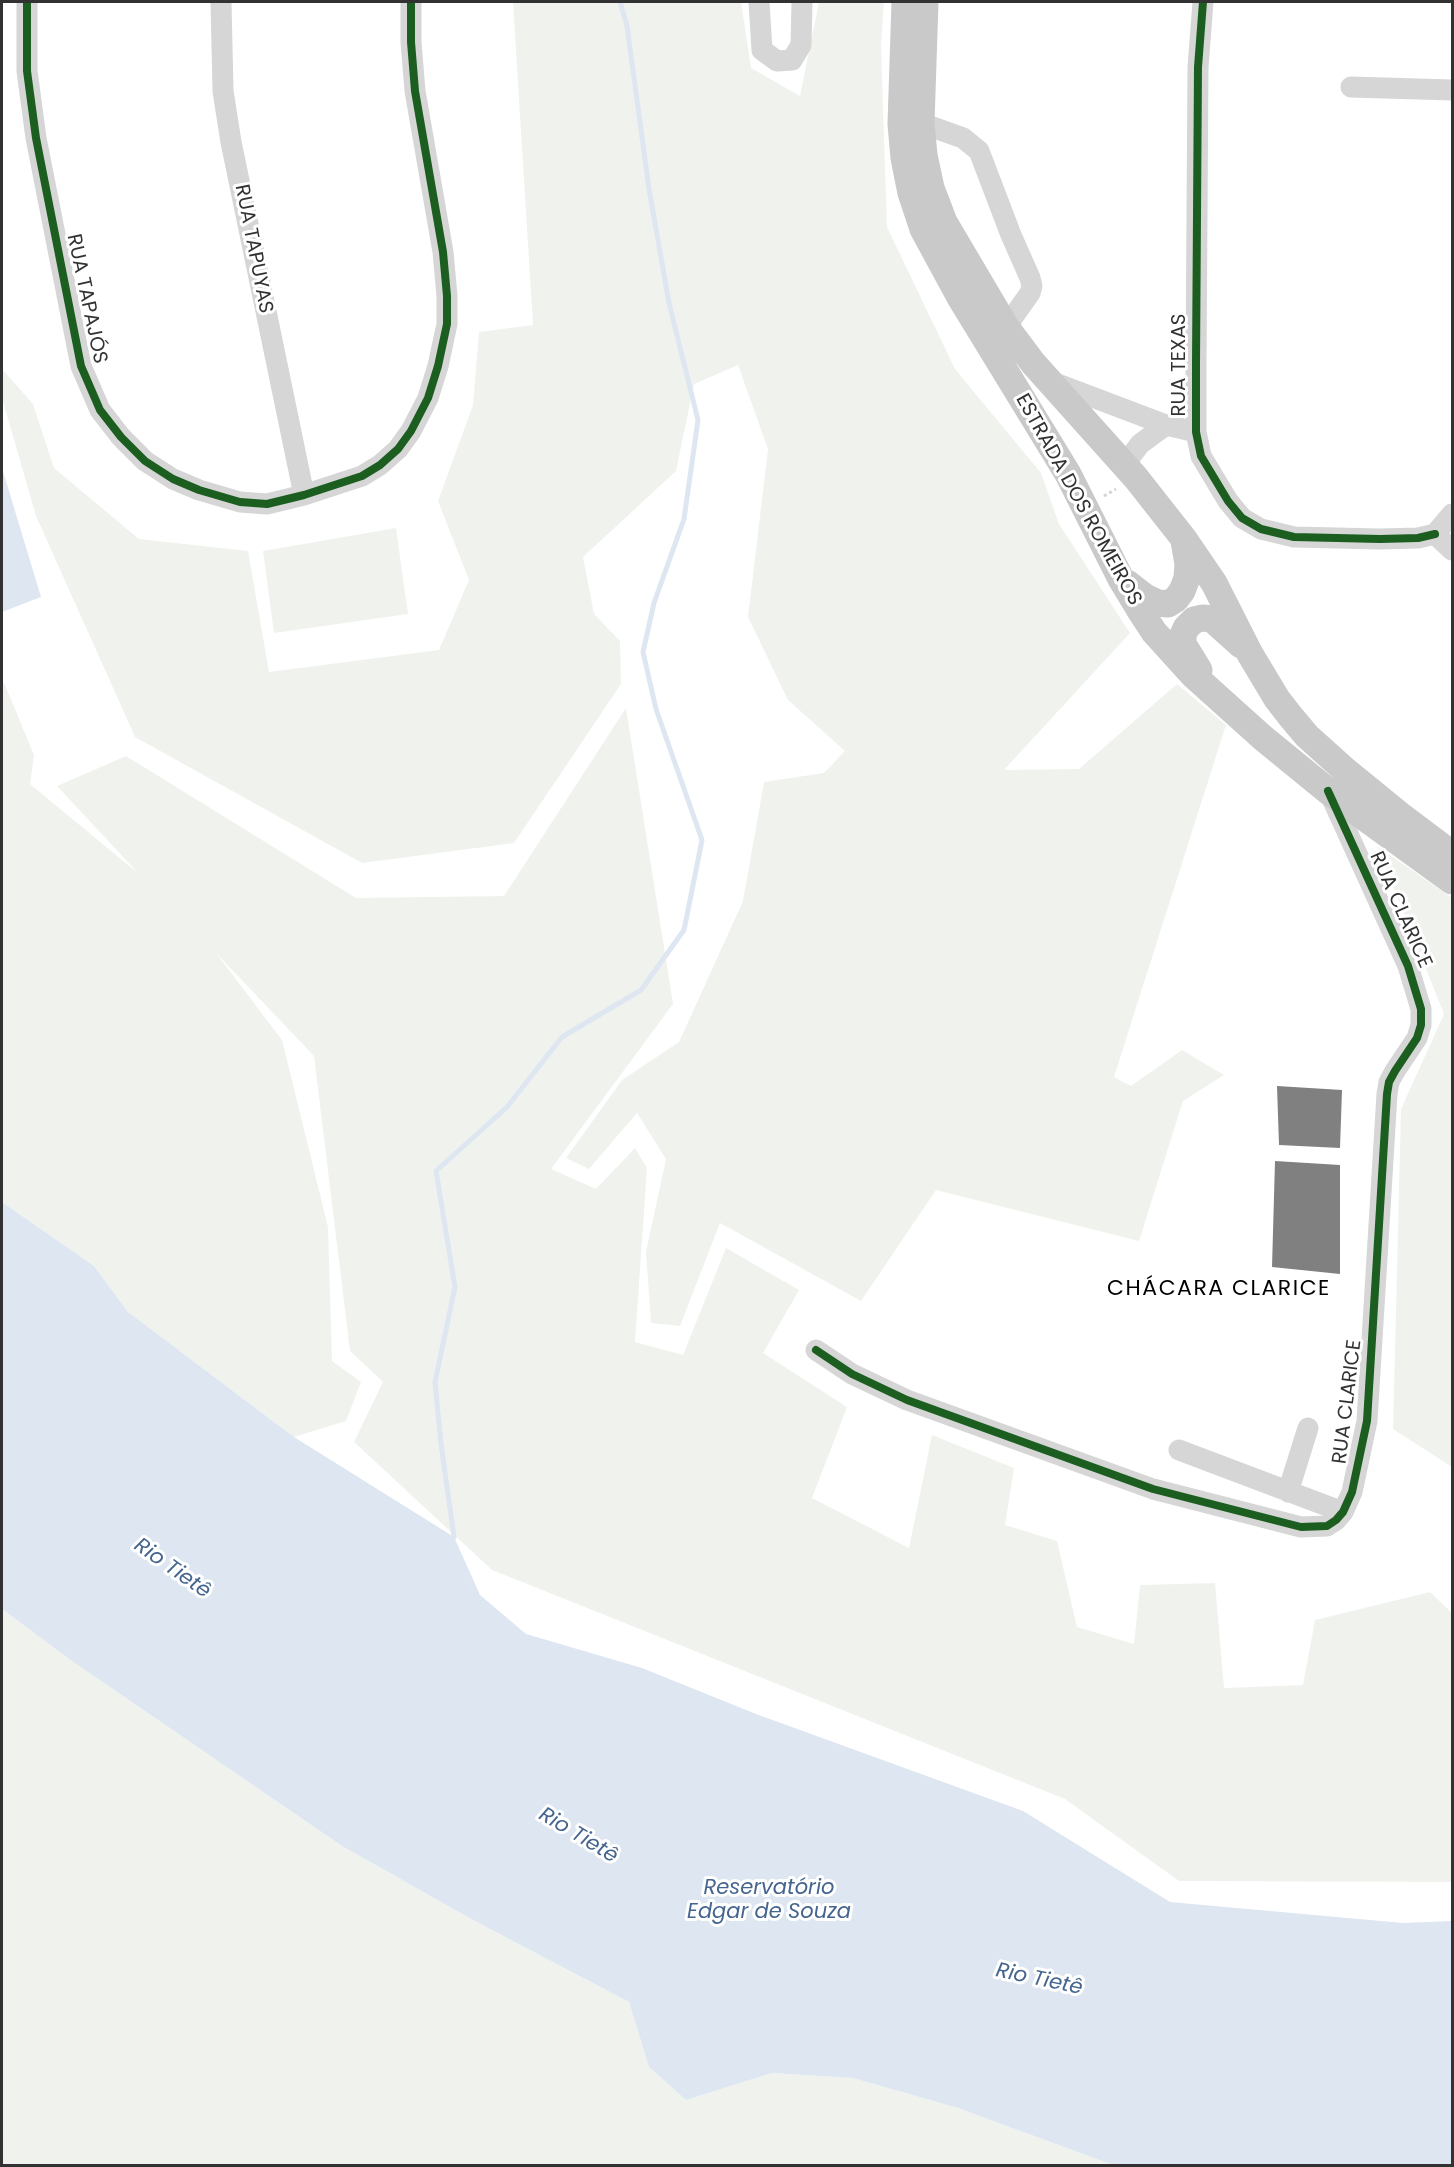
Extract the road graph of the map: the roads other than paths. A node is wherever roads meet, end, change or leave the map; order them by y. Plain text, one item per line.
1 (27, 2) edge
2 (221, 2) edge
3 (411, 2) edge
4 (759, 2) edge
5 (802, 2) edge
6 (905, 2) edge
7 (925, 2) edge
8 (1203, 2) edge
9 (1352, 87) dead end
10 (1452, 90) edge
11 (921, 123) junction
12 (1006, 327) junction
13 (1050, 381) junction
14 (1166, 425) junction
15 (1196, 432) junction
16 (1131, 471) junction
17 (304, 495) junction
18 (1452, 514) edge
19 (1435, 534) junction
20 (1184, 539) junction
21 (1452, 550) edge
22 (1121, 579) junction
23 (1250, 654) junction
24 (1214, 693) junction
25 (1328, 791) junction
26 (1452, 854) edge
27 (1452, 881) edge
28 (816, 1350) dead end
29 (1308, 1428) dead end
30 (1179, 1450) dead end
31 (1288, 1492) junction
32 (1343, 1512) junction

1 - 17 street, RUA TAPAJÓS
2 - 17 street, RUA TAPUYAS
3 - 17 street, RUA TAPAJÓS
4 - 5 street
6 - 22 main road, ESTRADA DOS ROMEIROS
7 - 11 main road, ESTRADA DOS ROMEIROS
8 - 15 street, RUA TEXAS
9 - 10 street
11 - 12 main road, ESTRADA DOS ROMEIROS
11 - 12 street
12 - 13 main road, ESTRADA DOS ROMEIROS
13 - 14 street
13 - 16 main road, ESTRADA DOS ROMEIROS
14 - 15 street
14 - 16 street
15 - 19 street, RUA TEXAS
16 - 20 main road, ESTRADA DOS ROMEIROS
18 - 19 street
19 - 21 street
20 - 22 main road
20 - 23 main road, ESTRADA DOS ROMEIROS
22 - 24 main road, ESTRADA DOS ROMEIROS
23 - 24 main road
23 - 26 main road, ESTRADA DOS ROMEIROS
24 - 25 main road, ESTRADA DOS ROMEIROS
25 - 27 main road, ESTRADA DOS ROMEIROS
25 - 32 street, RUA CLARICE
28 - 32 street
29 - 31 street
30 - 31 street
31 - 32 street

